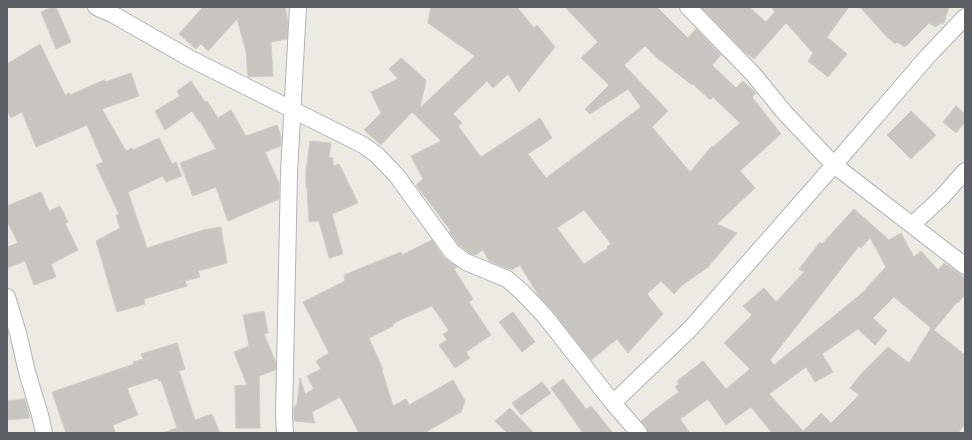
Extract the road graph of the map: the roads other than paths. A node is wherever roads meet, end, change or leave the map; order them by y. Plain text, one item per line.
1 (96, 7) edge
2 (298, 7) edge
3 (688, 7) edge
4 (965, 17) edge
5 (292, 109) junction
6 (834, 165) junction
7 (965, 171) edge
8 (912, 225) junction
9 (965, 266) edge
10 (7, 297) edge
11 (613, 403) junction
12 (44, 433) edge
13 (285, 433) edge
14 (639, 433) edge

1 - 5 street
2 - 5 street
3 - 6 street
4 - 6 street
5 - 11 street
5 - 13 street
6 - 8 street
6 - 11 street
7 - 8 street
8 - 9 street
10 - 12 street
11 - 14 street

